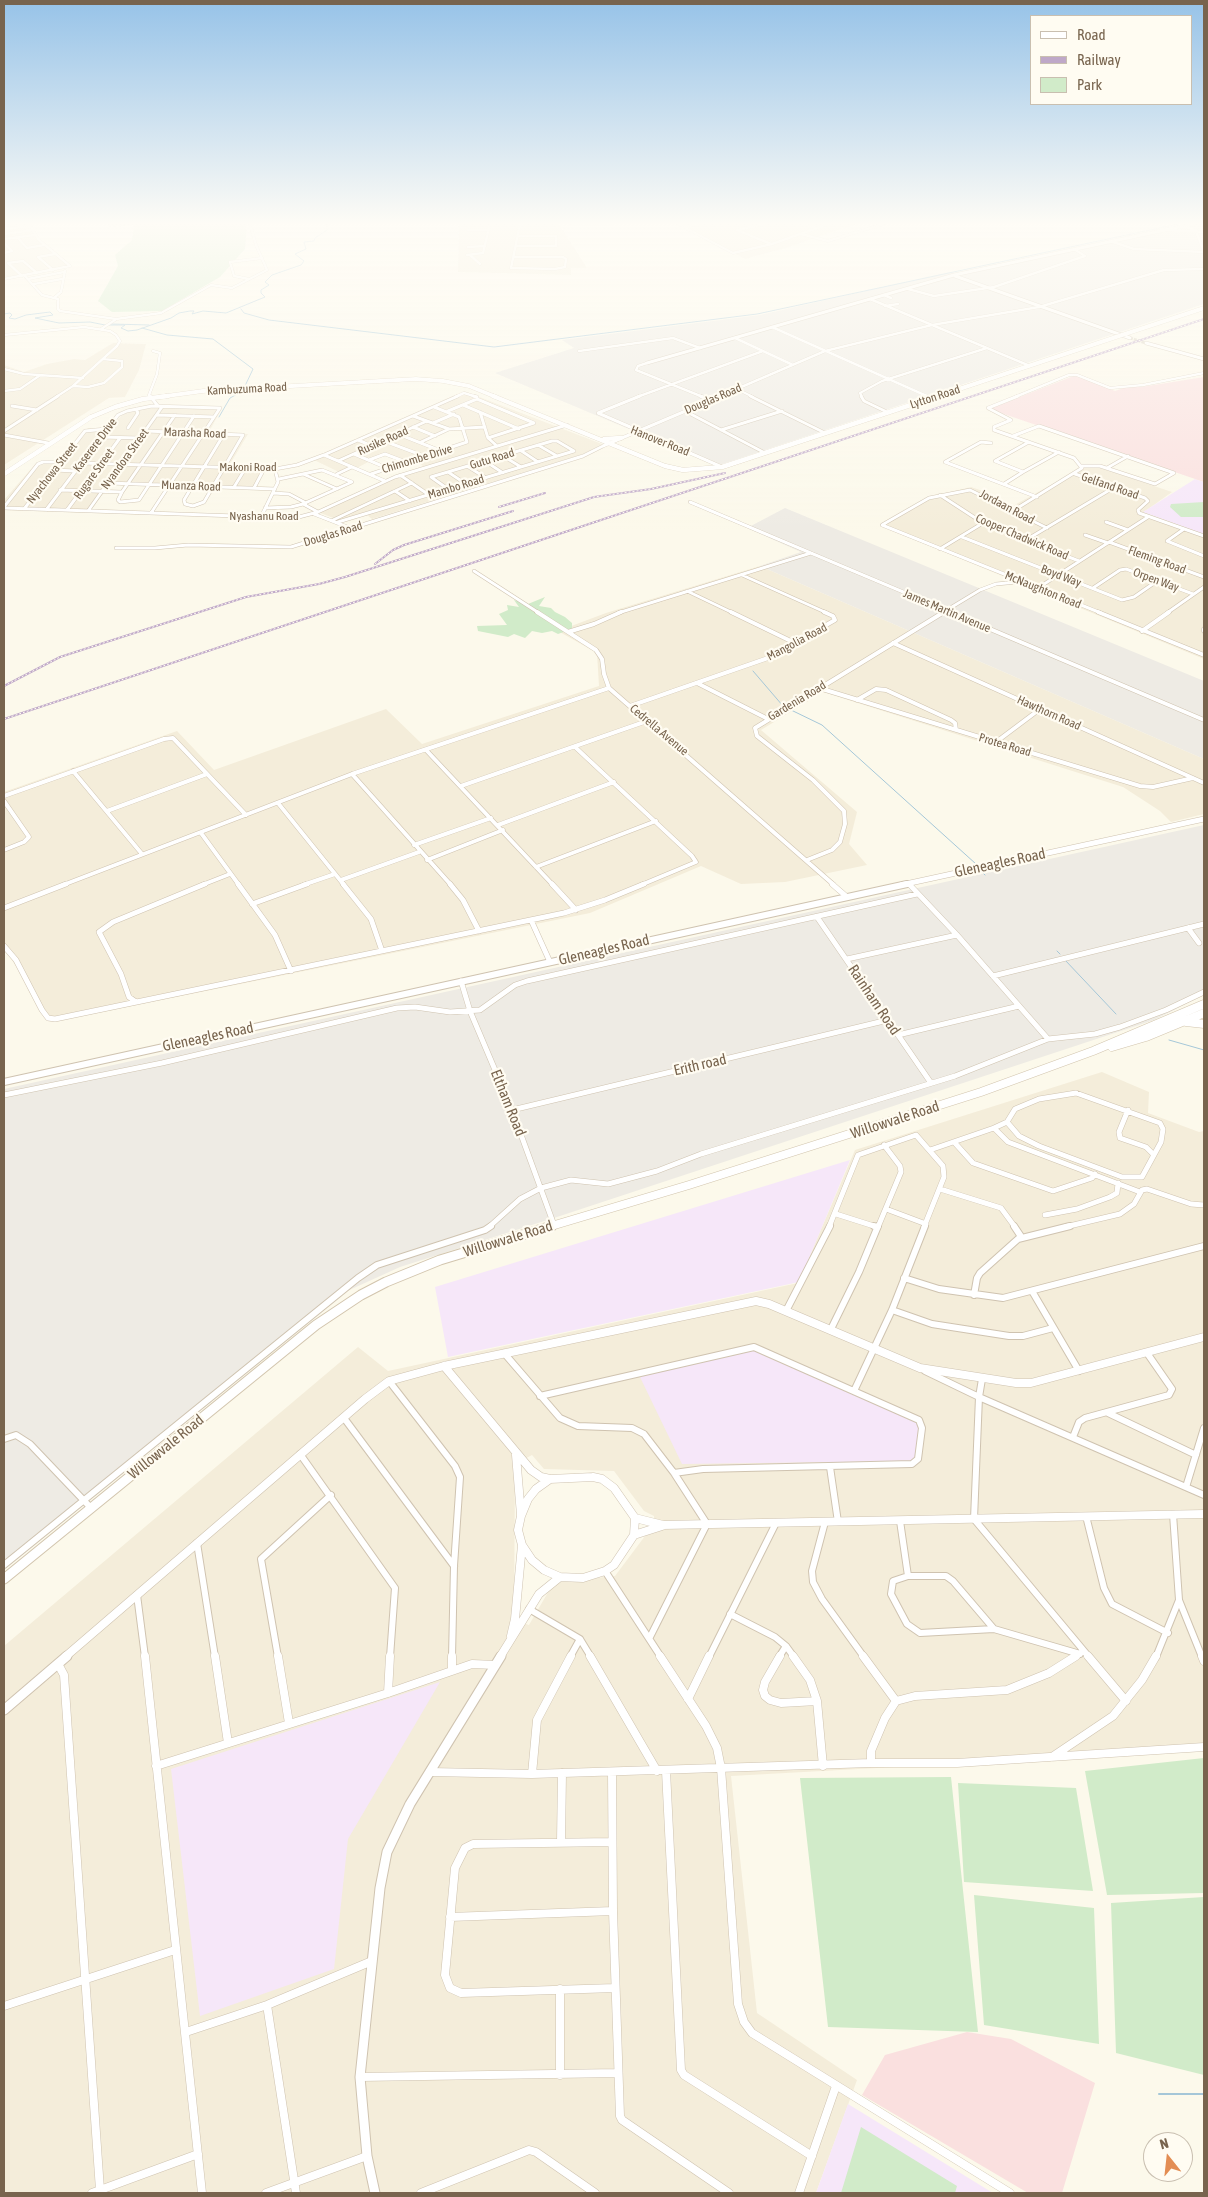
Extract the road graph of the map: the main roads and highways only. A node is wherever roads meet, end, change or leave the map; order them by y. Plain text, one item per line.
1 (1148, 327) edge
2 (566, 425) junction
3 (600, 438) junction
4 (621, 438) road end
5 (609, 444) junction
6 (722, 467) joint
7 (4, 474) edge
8 (1204, 1004) edge
9 (1203, 1016) edge
10 (1184, 1021) junction
11 (1204, 1024) edge
12 (1093, 1051) junction
13 (4, 1579) edge

1 - 6 main road, Lytton Road, bridge
2 - 3 main road, Kambuzuma Road
2 - 5 main road, Kambuzuma Road
2 - 7 main road, Kambuzuma Road
3 - 4 main road
3 - 5 main road, Kambuzuma Road
5 - 6 main road, Kambuzuma Road
8 - 12 main road, Willowvale Road
9 - 10 main road, Willowvale Road
10 - 11 main road
10 - 12 main road, Willowvale Road
12 - 13 main road, Willowvale Road

